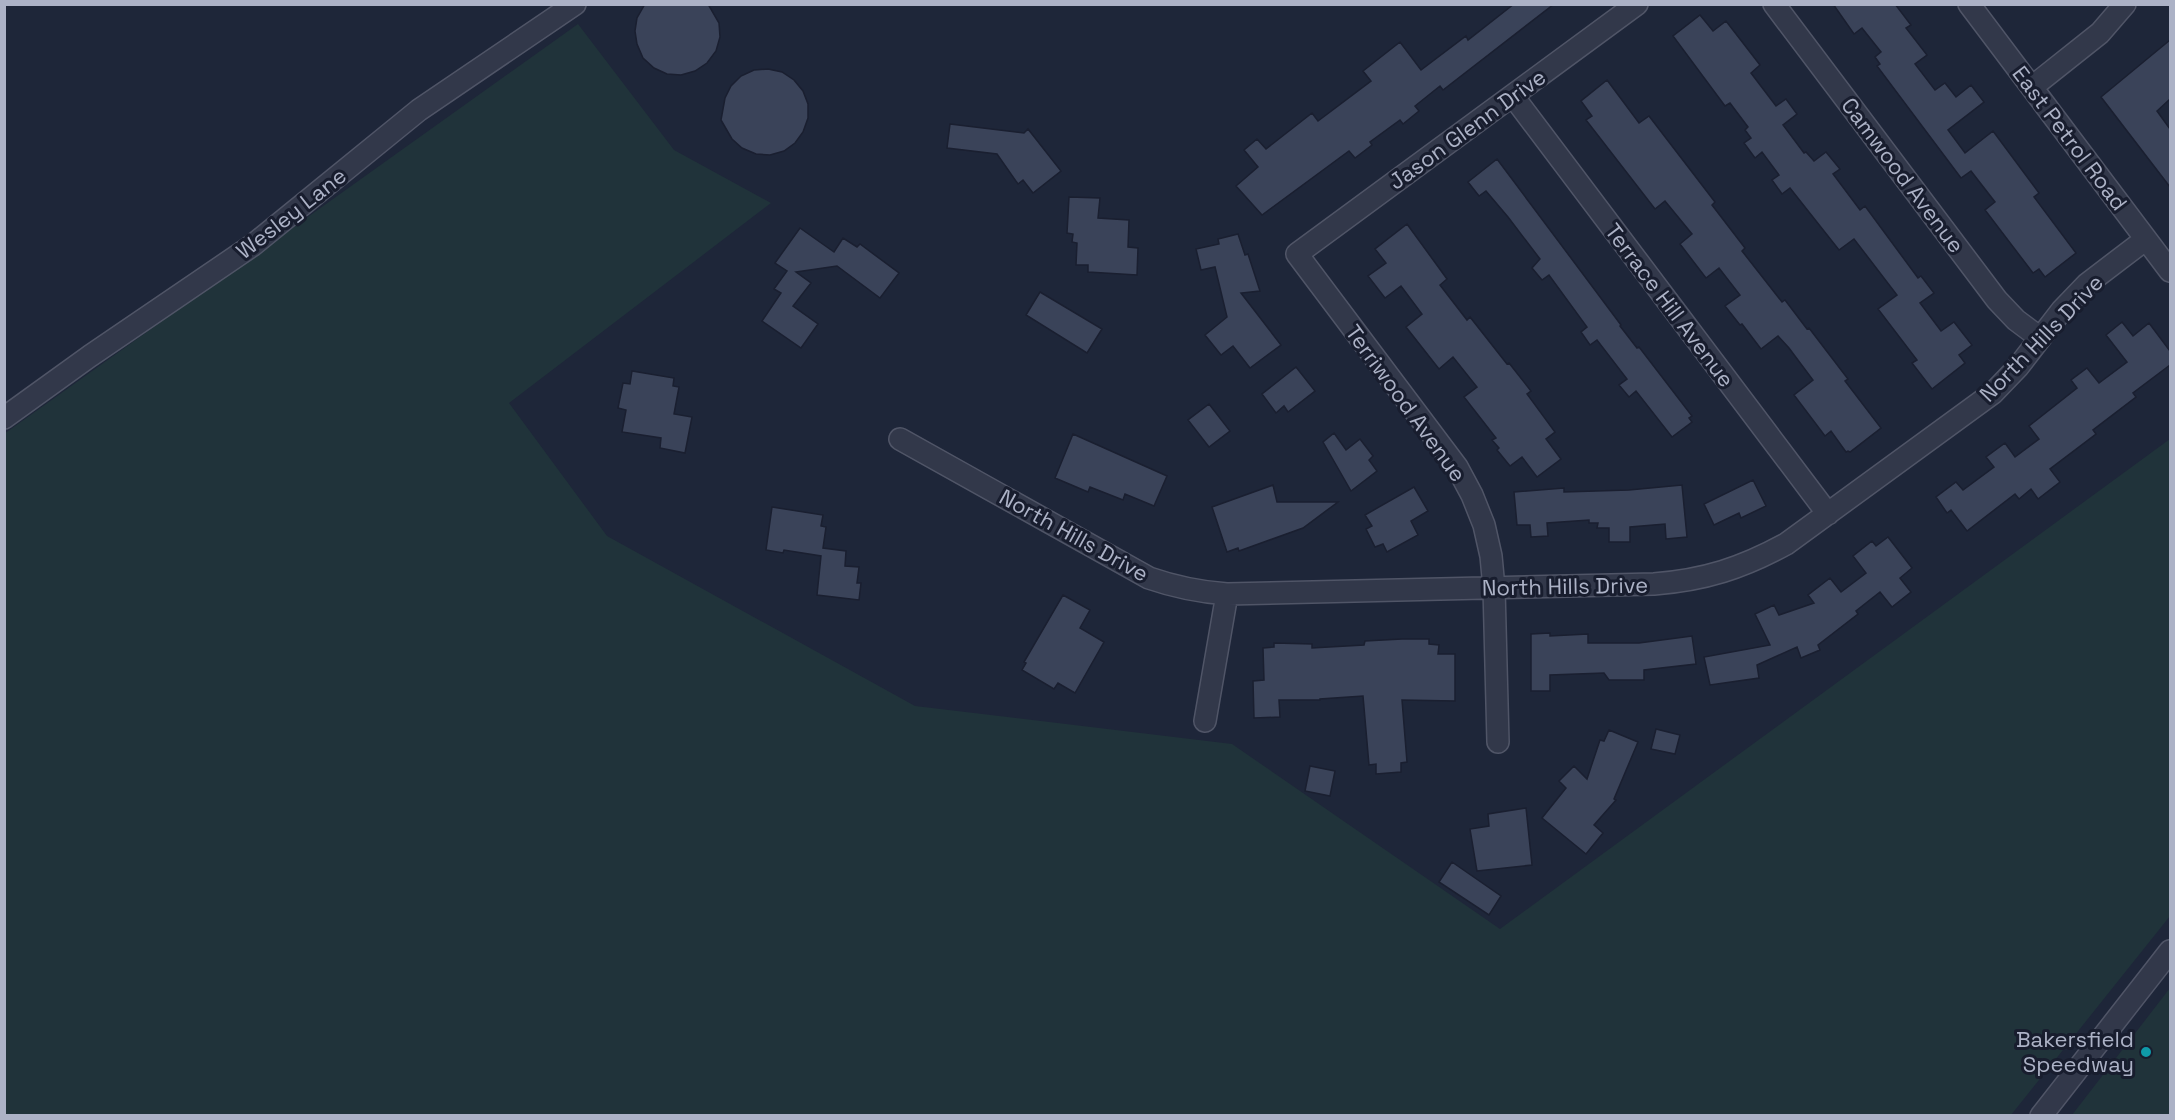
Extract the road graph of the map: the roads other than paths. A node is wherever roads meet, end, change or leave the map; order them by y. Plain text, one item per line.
1 (575, 4) edge
2 (1637, 4) edge
3 (1774, 4) edge
4 (1969, 4) edge
5 (2125, 4) edge
6 (2032, 87) junction
7 (1513, 96) junction
8 (2146, 239) junction
9 (1297, 254) joint
10 (2170, 271) edge
11 (2040, 338) junction
12 (4, 418) edge
13 (900, 439) dead end
14 (1828, 514) junction
15 (1494, 588) junction
16 (1227, 594) junction
17 (1205, 721) dead end
18 (1498, 742) dead end
19 (2170, 951) edge
20 (2041, 1116) edge

1 - 12 street, Wesley Lane
2 - 7 street, Jason Glenn Drive
3 - 11 street, Camwood Avenue
4 - 6 street, East Petrol Road
5 - 6 street
6 - 8 street, East Petrol Road
7 - 9 street, Jason Glenn Drive
7 - 14 street, Terrace Hill Avenue
8 - 10 street, East Petrol Road
8 - 11 street, North Hills Drive
9 - 15 street, Terriwood Avenue
11 - 14 street, North Hills Drive
13 - 16 street, North Hills Drive
14 - 15 street, North Hills Drive
15 - 16 street, North Hills Drive
15 - 18 street, Terriwood Avenue
16 - 17 street
19 - 20 street

